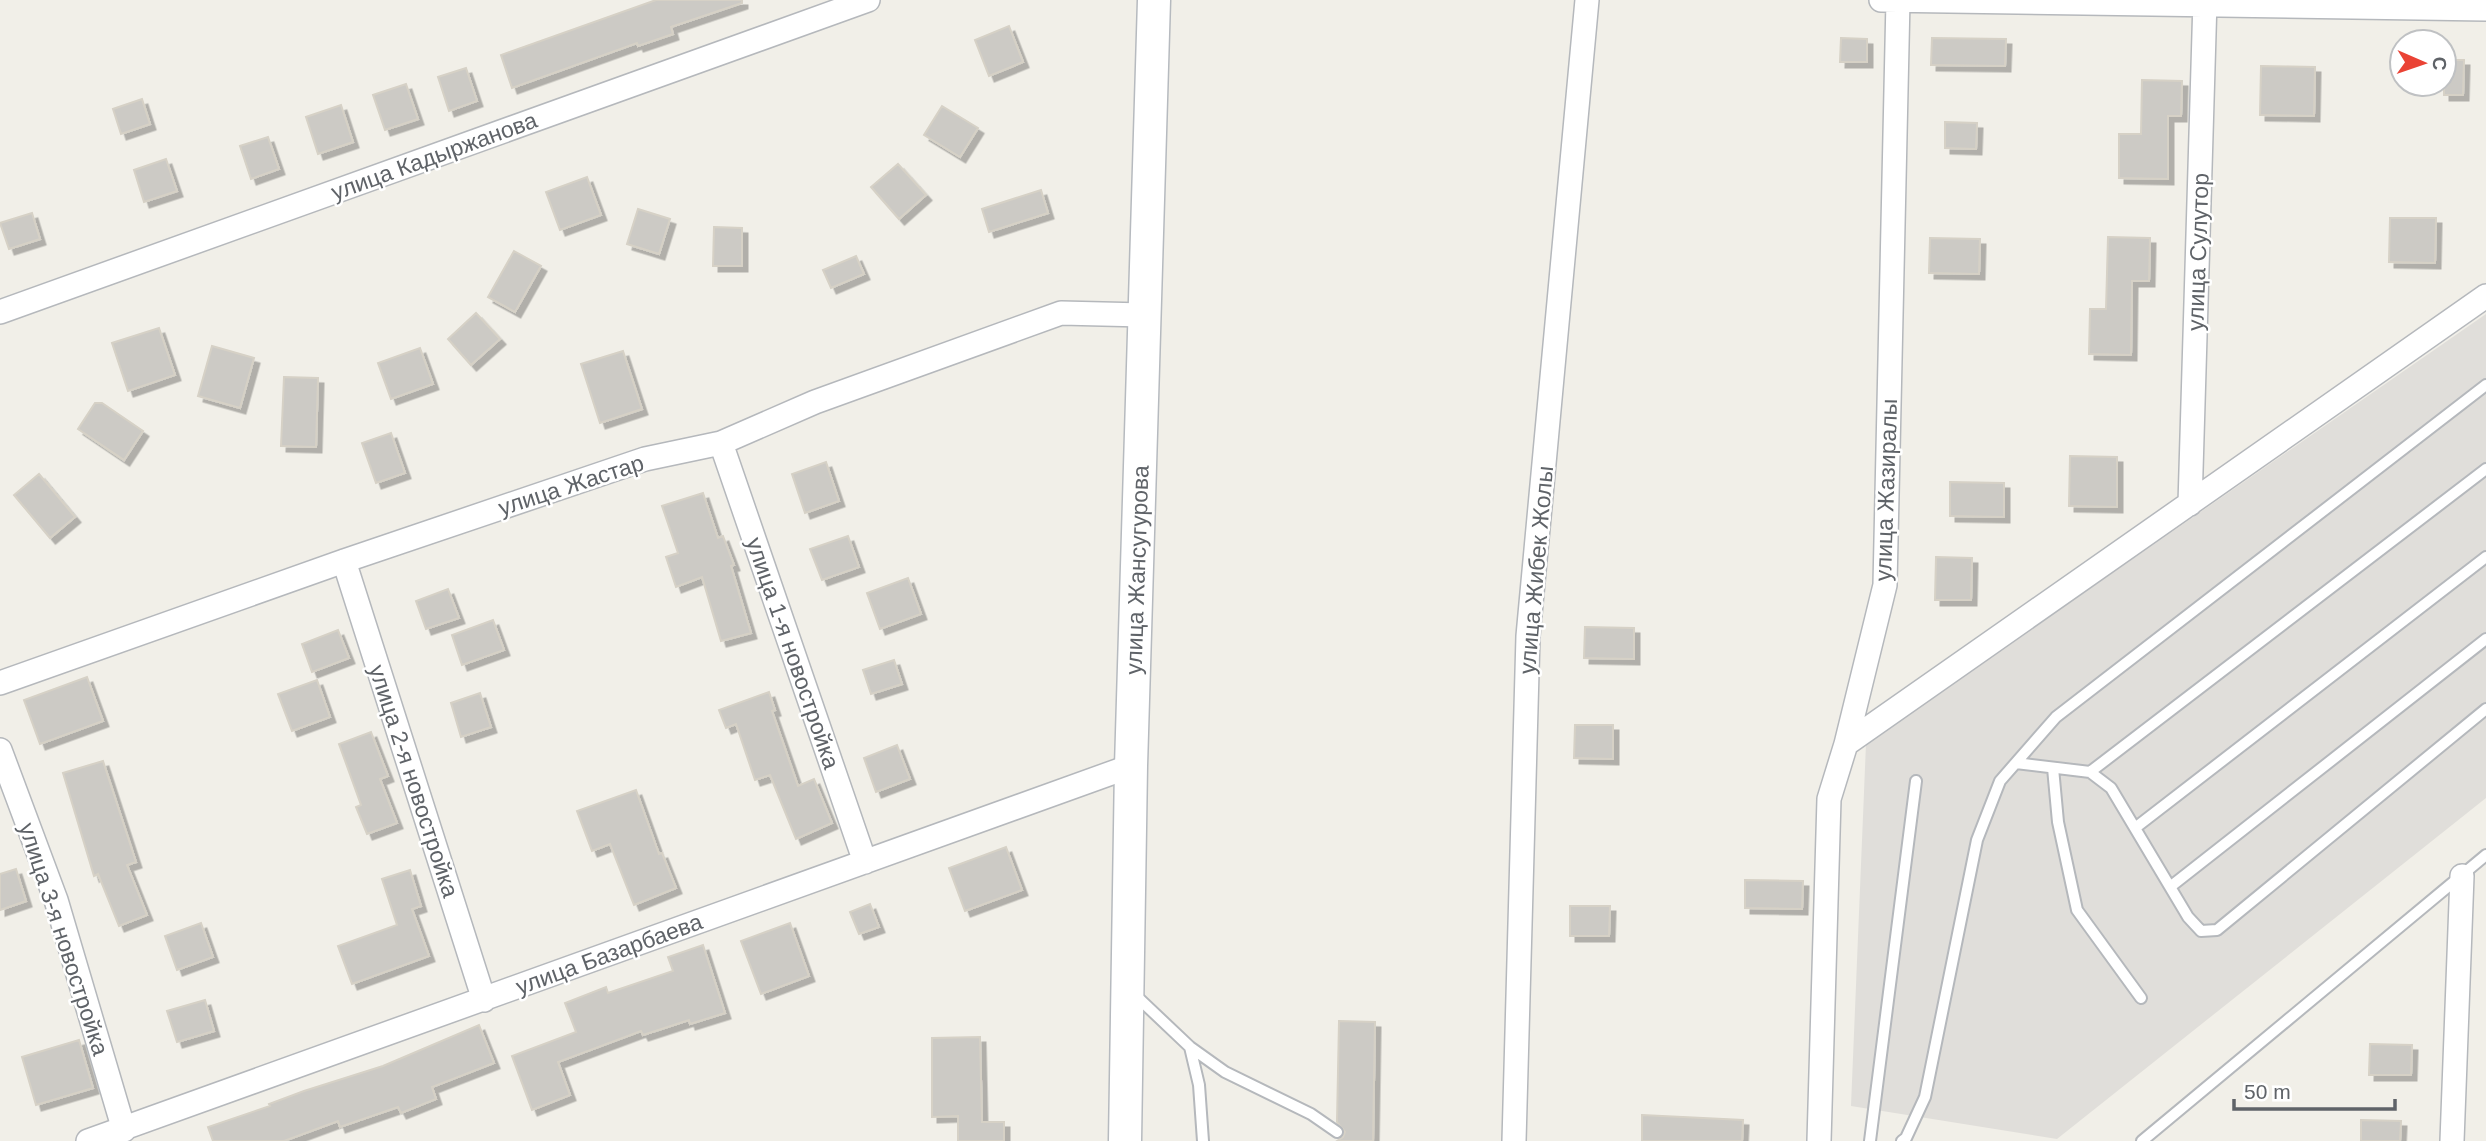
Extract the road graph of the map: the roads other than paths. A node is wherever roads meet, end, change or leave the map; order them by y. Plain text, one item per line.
1 (867, 0) edge
2 (1154, 0) edge
3 (1587, 0) edge
4 (1881, 0) edge
5 (1898, 0) edge
6 (2205, 2) edge
7 (2486, 9) edge
8 (2486, 296) edge
9 (0, 312) edge
10 (1144, 315) junction
11 (2486, 385) edge
12 (721, 443) junction
13 (2486, 469) edge
14 (2190, 504) junction
15 (2486, 557) edge
16 (344, 561) junction
17 (2486, 639) edge
18 (0, 683) edge
19 (2486, 709) edge
20 (1846, 744) junction
21 (0, 750) edge
22 (2016, 763) junction
23 (1130, 766) junction
24 (2053, 768) junction
25 (2090, 772) junction
26 (1916, 781) dead end
27 (2135, 828) junction
28 (2486, 855) edge
29 (865, 862) junction
30 (2462, 876) junction
31 (2170, 887) junction
32 (1128, 989) junction
33 (2141, 998) dead end
34 (484, 1000) junction
35 (1190, 1047) junction
36 (124, 1130) junction
37 (1337, 1132) dead end
38 (88, 1141) edge
39 (1125, 1141) edge
40 (1203, 1141) edge
41 (1514, 1141) edge
42 (1819, 1141) edge
43 (1870, 1141) edge
44 (1902, 1141) edge
45 (2142, 1141) edge
46 (2452, 1141) edge

1 - 9 street, улица Кадыржанова
2 - 10 main road, улица Жансугурова
3 - 41 street, улица Жибек Жолы
4 - 5 street
5 - 6 street
5 - 20 street, улица Жазиралы
6 - 7 street
6 - 14 street, улица Сулутор
8 - 14 street
10 - 12 street, улица Жастар
10 - 23 main road, улица Жансугурова
11 - 22 lane
12 - 16 street, улица Жастар
12 - 29 street, улица 1-я новостройка
13 - 25 lane
14 - 20 street
15 - 27 lane
16 - 18 street, улица Жастар
16 - 34 street, улица 2-я новостройка
17 - 31 lane
19 - 31 lane
20 - 42 street, улица Жазиралы
21 - 36 street, улица 3-я новостройка
22 - 24 lane
22 - 44 lane
23 - 29 street, улица Базарбаева
23 - 32 main road, улица Жансугурова
24 - 25 lane
24 - 33 lane
25 - 27 lane
26 - 43 lane
27 - 31 lane
28 - 30 lane
29 - 34 street, улица Базарбаева
30 - 45 lane
30 - 46 street
32 - 35 lane
32 - 39 main road, улица Жансугурова
34 - 36 street, улица Базарбаева
35 - 37 lane
35 - 40 lane
36 - 38 street, улица Базарбаева

